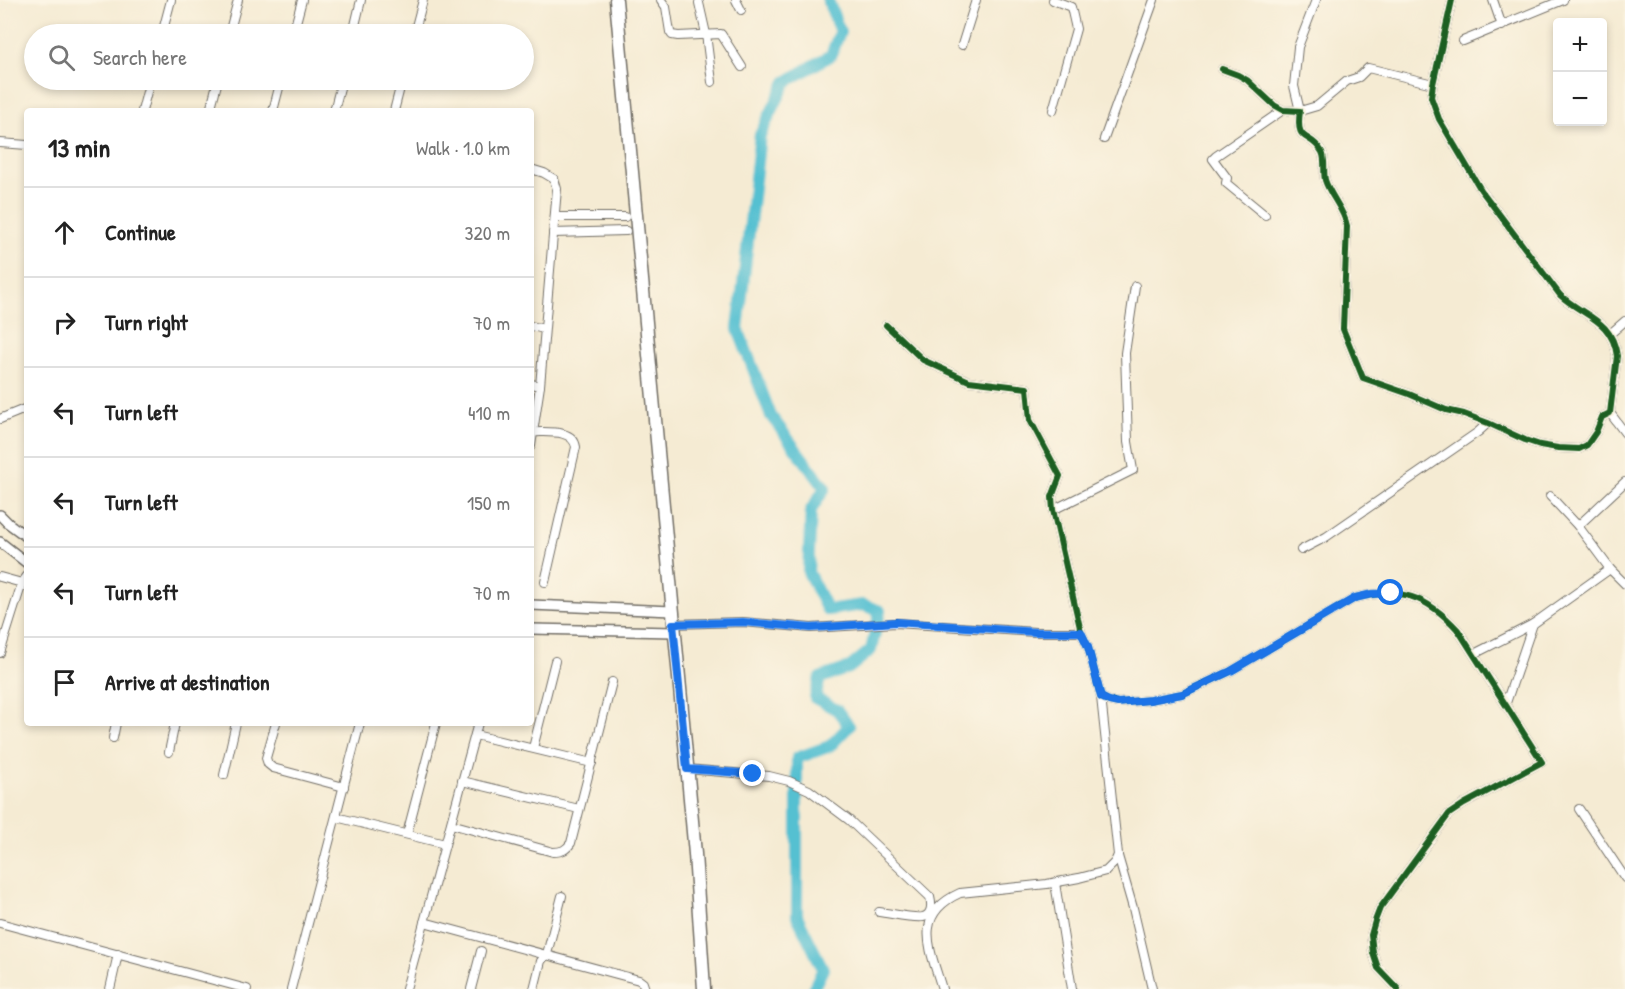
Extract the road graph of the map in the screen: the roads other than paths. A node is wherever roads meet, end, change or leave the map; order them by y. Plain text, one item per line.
1 (171, 0) edge
2 (238, 0) edge
3 (302, 0) edge
4 (361, 0) edge
5 (423, 0) edge
6 (616, 0) edge
7 (661, 0) edge
8 (736, 0) edge
9 (976, 0) edge
10 (1053, 0) edge
11 (1154, 0) edge
12 (1316, 0) edge
13 (1452, 0) edge
14 (1493, 0) edge
15 (1563, 0) edge
16 (699, 3) dead end
17 (741, 10) dead end
18 (165, 24) edge
19 (232, 24) edge
20 (296, 24) edge
21 (355, 24) edge
22 (417, 24) edge
23 (1502, 26) junction
24 (706, 34) junction
25 (1463, 40) dead end
26 (962, 45) dead end
27 (742, 67) dead end
28 (1222, 69) dead end
29 (712, 82) dead end
30 (1433, 84) junction
31 (147, 90) edge
32 (215, 90) edge
33 (278, 90) edge
34 (339, 90) edge
35 (399, 90) edge
36 (143, 108) edge
37 (211, 108) edge
38 (274, 108) edge
39 (335, 108) edge
40 (395, 108) edge
41 (1053, 110) dead end
42 (1283, 110) junction
43 (1300, 111) junction
44 (1104, 139) dead end
45 (0, 143) edge
46 (24, 146) edge
47 (534, 170) edge
48 (1265, 215) dead end
49 (555, 217) junction
50 (625, 217) dead end
51 (626, 231) dead end
52 (553, 233) junction
53 (1135, 286) dead end
54 (1625, 321) edge
55 (886, 325) dead end
56 (534, 327) edge
57 (544, 329) junction
58 (1610, 334) junction
59 (534, 385) edge
60 (540, 386) junction
61 (24, 409) edge
62 (1610, 413) junction
63 (0, 419) edge
64 (534, 420) edge
65 (1488, 423) junction
66 (534, 432) edge
67 (1625, 433) edge
68 (1625, 482) edge
69 (1550, 496) dead end
70 (1053, 510) junction
71 (0, 515) edge
72 (1578, 526) junction
73 (24, 535) edge
74 (0, 542) edge
75 (1301, 550) dead end
76 (24, 560) edge
77 (1610, 569) junction
78 (0, 577) edge
79 (24, 579) edge
80 (24, 582) edge
81 (545, 582) dead end
82 (1625, 584) edge
83 (534, 605) edge
84 (672, 610) junction
85 (1533, 624) junction
86 (674, 628) junction
87 (534, 629) edge
88 (1081, 632) junction
89 (0, 653) edge
90 (1474, 654) junction
91 (555, 661) dead end
92 (612, 682) dead end
93 (1101, 697) junction
94 (1506, 703) junction
95 (115, 726) edge
96 (175, 726) edge
97 (235, 726) edge
98 (275, 726) edge
99 (359, 726) edge
100 (435, 726) edge
101 (477, 726) edge
102 (475, 735) junction
103 (113, 738) dead end
104 (533, 748) junction
105 (169, 752) dead end
106 (592, 764) junction
107 (687, 769) junction
108 (224, 775) dead end
109 (462, 781) junction
110 (344, 787) junction
111 (1579, 808) dead end
112 (579, 809) junction
113 (336, 817) junction
114 (451, 824) junction
115 (407, 834) junction
116 (445, 844) junction
117 (1118, 855) junction
118 (1625, 878) edge
119 (1055, 883) junction
120 (561, 896) dead end
121 (879, 912) dead end
122 (424, 922) junction
123 (0, 923) edge
124 (481, 951) dead end
125 (118, 954) junction
126 (547, 954) junction
127 (110, 989) edge
128 (247, 989) edge
129 (291, 989) edge
130 (406, 989) edge
131 (471, 989) edge
132 (534, 989) edge
133 (645, 989) edge
134 (704, 989) edge
135 (942, 989) edge
136 (1072, 989) edge
137 (1152, 989) edge
138 (1398, 989) edge

1 - 18 street
2 - 19 street
3 - 20 street
4 - 21 street
5 - 22 street
6 - 84 main road
7 - 24 street
8 - 17 street
9 - 26 street
10 - 41 street
11 - 44 street
12 - 43 street
13 - 30 street
14 - 23 street
15 - 23 street
16 - 24 street
23 - 25 street
24 - 27 street
24 - 29 street
28 - 42 street
30 - 43 street
30 - 58 street
31 - 36 street
32 - 37 street
33 - 38 street
34 - 39 street
35 - 40 street
42 - 43 street
42 - 48 street
43 - 65 street
45 - 46 street
47 - 49 street
49 - 50 street
49 - 52 street
51 - 52 street
52 - 57 street
53 - 70 street
54 - 58 street
55 - 70 street
56 - 57 street
57 - 60 street
58 - 62 street
59 - 60 street
60 - 64 street
61 - 63 street
62 - 65 street
62 - 67 street
65 - 75 street
66 - 81 street
68 - 72 street
69 - 72 street
70 - 88 street
71 - 73 street
72 - 77 street
74 - 76 street
77 - 82 street
77 - 85 street
78 - 79 street
80 - 89 street
83 - 84 street
84 - 86 main road
85 - 90 street
85 - 94 street
86 - 87 street
86 - 88 street
86 - 107 main road
88 - 93 street
90 - 93 street
90 - 94 street
91 - 104 street
92 - 106 street
93 - 117 street
94 - 138 street
95 - 103 street
96 - 105 street
97 - 108 street
98 - 110 street
99 - 110 street
100 - 115 street
101 - 102 street
102 - 104 street
102 - 109 street
104 - 106 street
106 - 112 street
107 - 121 street
107 - 134 main road
109 - 112 street
109 - 114 street
110 - 113 street
111 - 118 street
112 - 114 street
113 - 115 street
113 - 129 street
114 - 116 street
115 - 116 street
116 - 122 street
117 - 119 street
117 - 137 street
119 - 135 street
119 - 136 street
120 - 126 street
122 - 126 street
122 - 130 street
123 - 125 street
124 - 131 street
125 - 127 street
125 - 128 street
126 - 132 street
126 - 133 street

